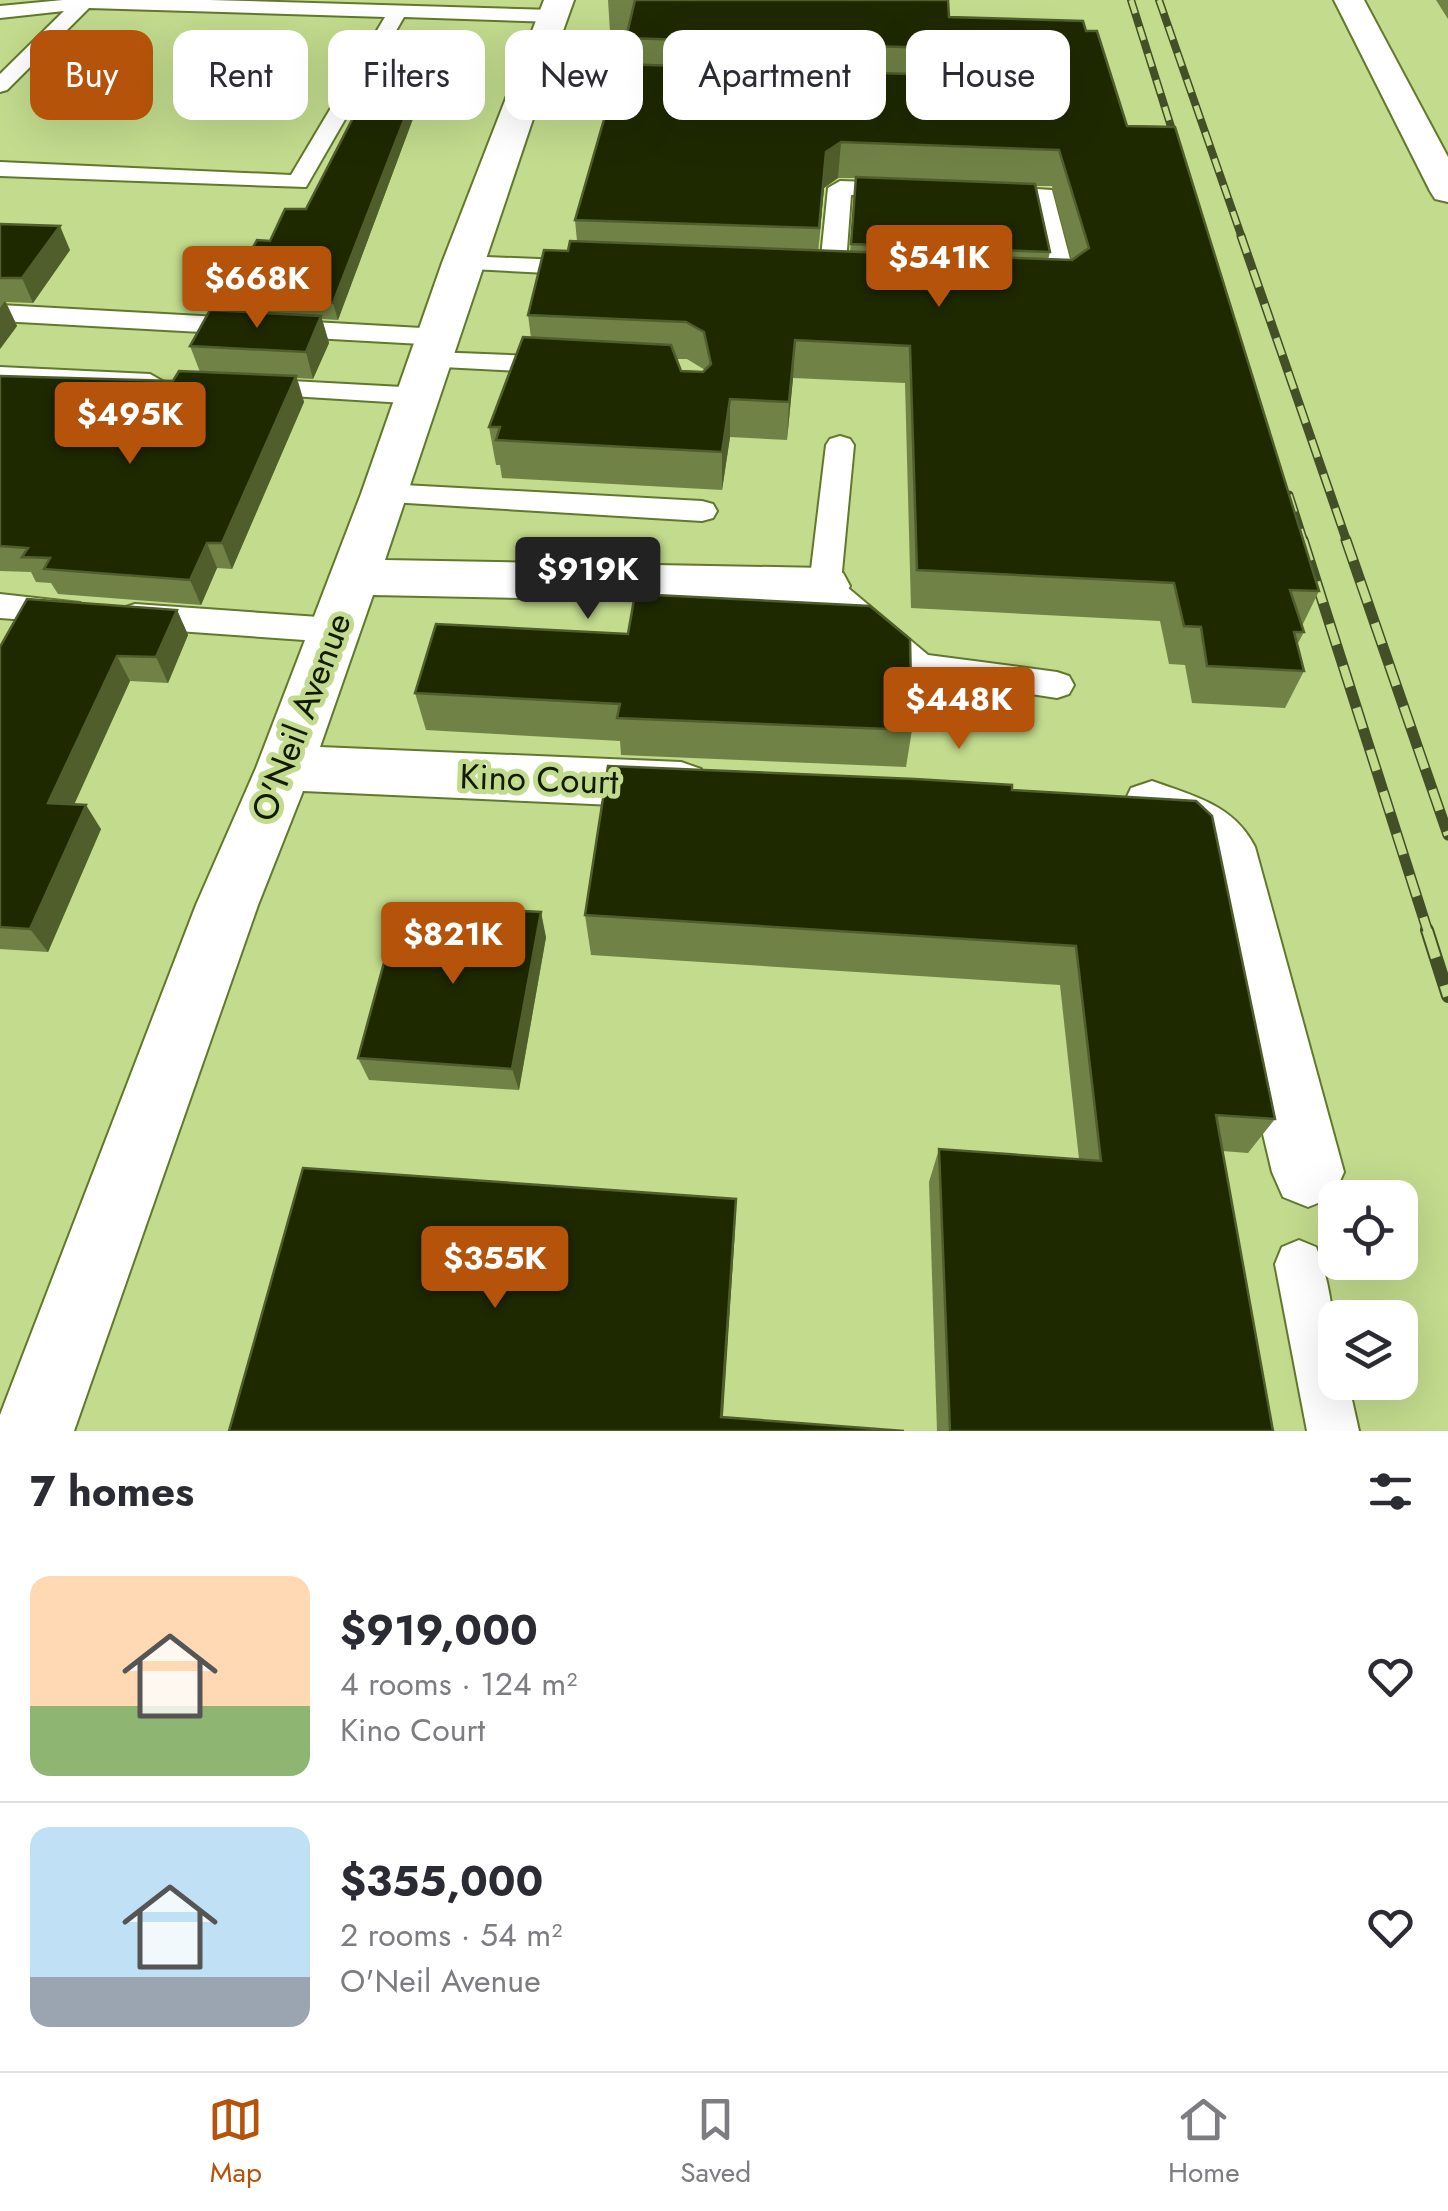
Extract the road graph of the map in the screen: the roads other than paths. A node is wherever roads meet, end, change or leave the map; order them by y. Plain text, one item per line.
1 (1348, 0) edge
2 (84, 2) edge
3 (204, 2) edge
4 (40, 6) edge
5 (413, 8) edge
6 (556, 8) edge
7 (0, 12) edge
8 (0, 86) edge
9 (517, 120) edge
10 (0, 169) edge
11 (932, 191) edge
12 (970, 192) edge
13 (1448, 192) edge
14 (462, 263) junction
15 (602, 268) edge
16 (832, 277) edge
17 (1026, 285) edge
18 (0, 313) edge
19 (431, 364) junction
20 (588, 366) edge
21 (0, 380) edge
22 (180, 383) edge
23 (218, 385) edge
24 (840, 445) dead end
25 (385, 494) junction
26 (702, 511) dead end
27 (353, 577) junction
28 (825, 586) junction
29 (0, 606) edge
30 (334, 630) junction
31 (1057, 685) dead end
32 (284, 768) junction
33 (742, 788) edge
34 (1100, 803) edge
35 (1308, 1172) dead end
36 (1299, 1264) dead end
37 (34, 1431) edge
38 (1334, 1431) edge

1 - 13 street
2 - 3 lane
2 - 4 lane
2 - 8 lane
3 - 5 lane
4 - 7 lane
5 - 6 lane
5 - 10 lane
9 - 14 street, O'Neil Avenue
11 - 16 lane
12 - 17 lane
14 - 15 lane
14 - 19 street, O'Neil Avenue
18 - 19 lane
19 - 20 lane
19 - 23 lane
19 - 25 street, O'Neil Avenue
21 - 22 lane
24 - 28 lane
25 - 26 lane
25 - 27 street, O'Neil Avenue
27 - 28 street
27 - 30 street, O'Neil Avenue
28 - 31 lane
29 - 30 lane
30 - 32 street, O'Neil Avenue
32 - 33 street, Kino Court
32 - 37 street, O'Neil Avenue
34 - 35 street
36 - 38 lane

